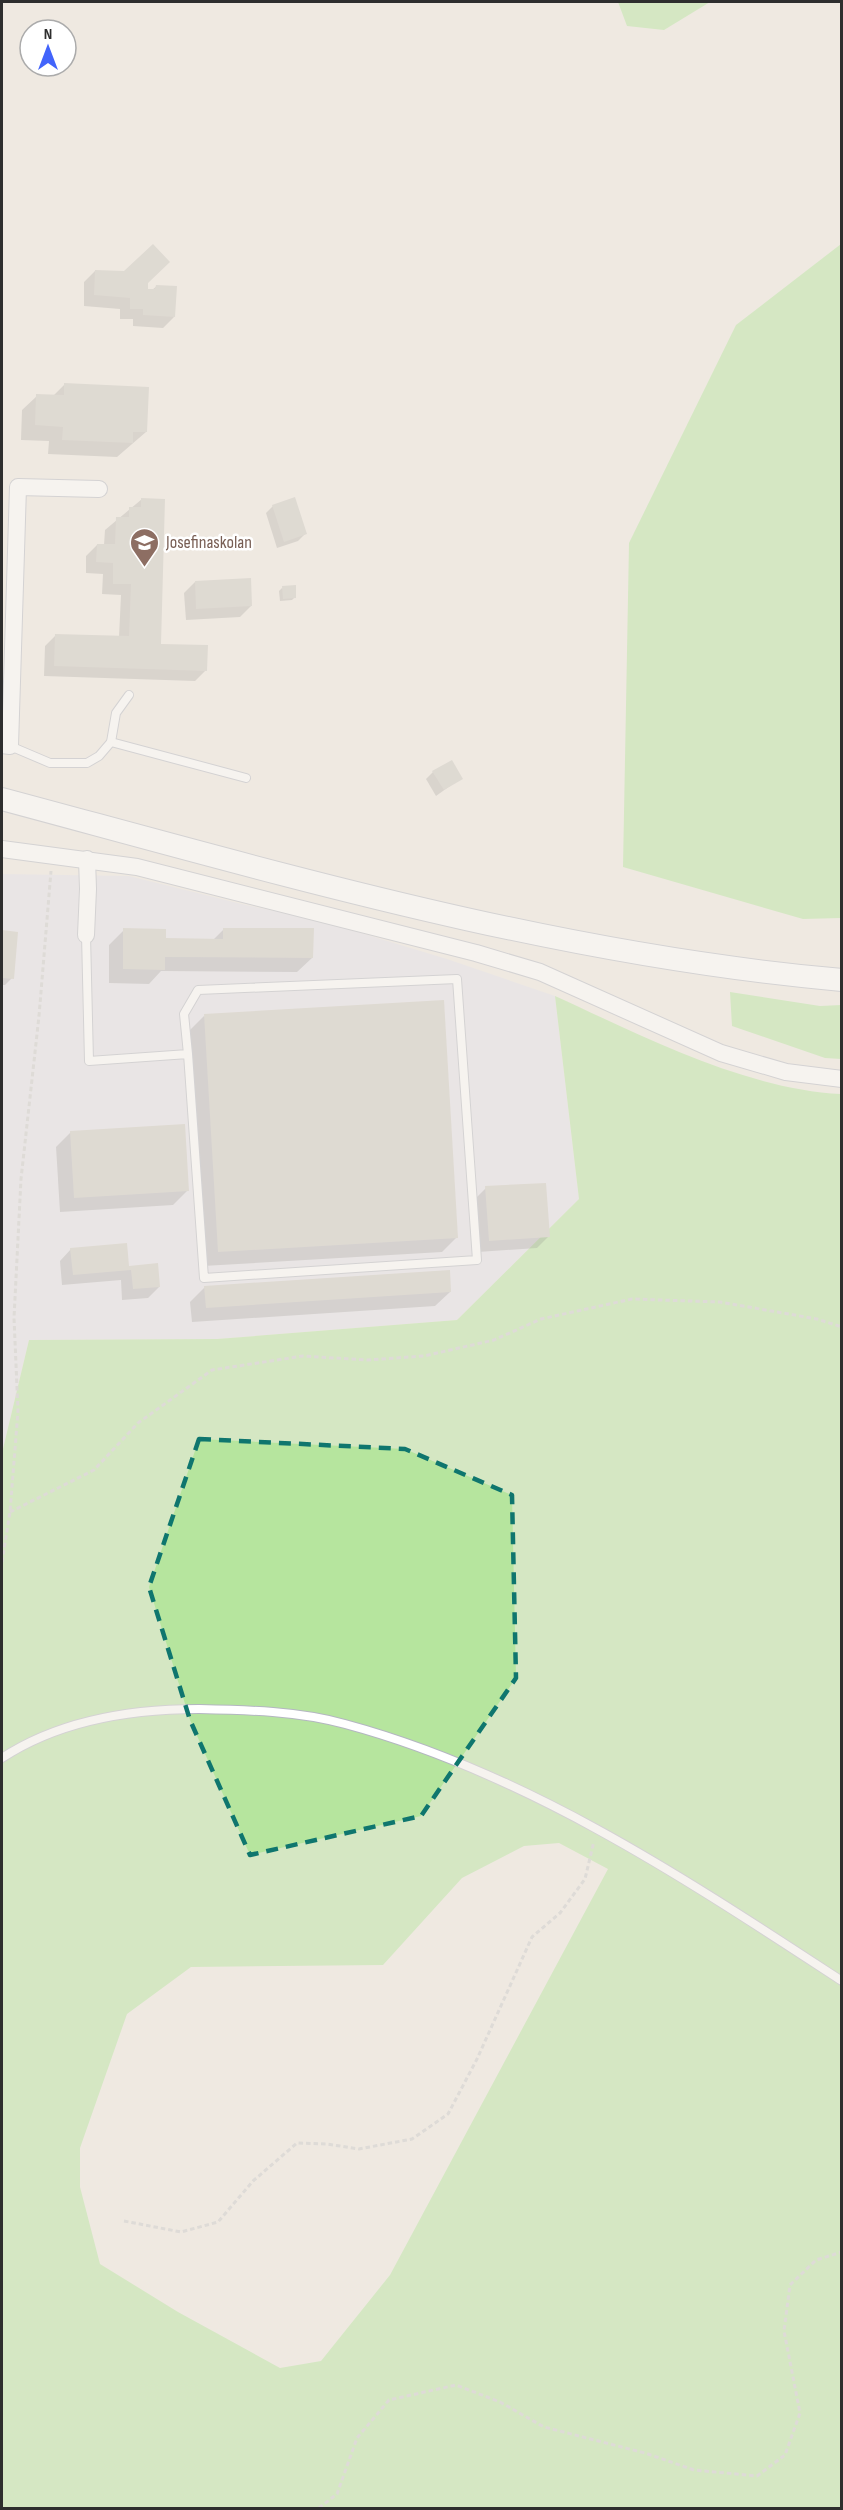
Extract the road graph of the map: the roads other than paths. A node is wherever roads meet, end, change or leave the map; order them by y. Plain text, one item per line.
1 (99, 489) dead end
2 (129, 695) dead end
3 (111, 742) junction
4 (6, 745) edge
5 (246, 778) dead end
6 (2, 800) edge
7 (2, 849) edge
8 (87, 859) junction
9 (86, 935) joint
10 (842, 981) edge
11 (188, 1054) junction
12 (842, 1079) edge
13 (2, 1758) edge
14 (842, 1981) edge

1 - 4 street
2 - 3 lane
3 - 4 lane
3 - 5 lane
6 - 10 main road
7 - 8 street
8 - 9 street
8 - 12 street
9 - 11 lane
11 - 11 lane
13 - 14 lane

